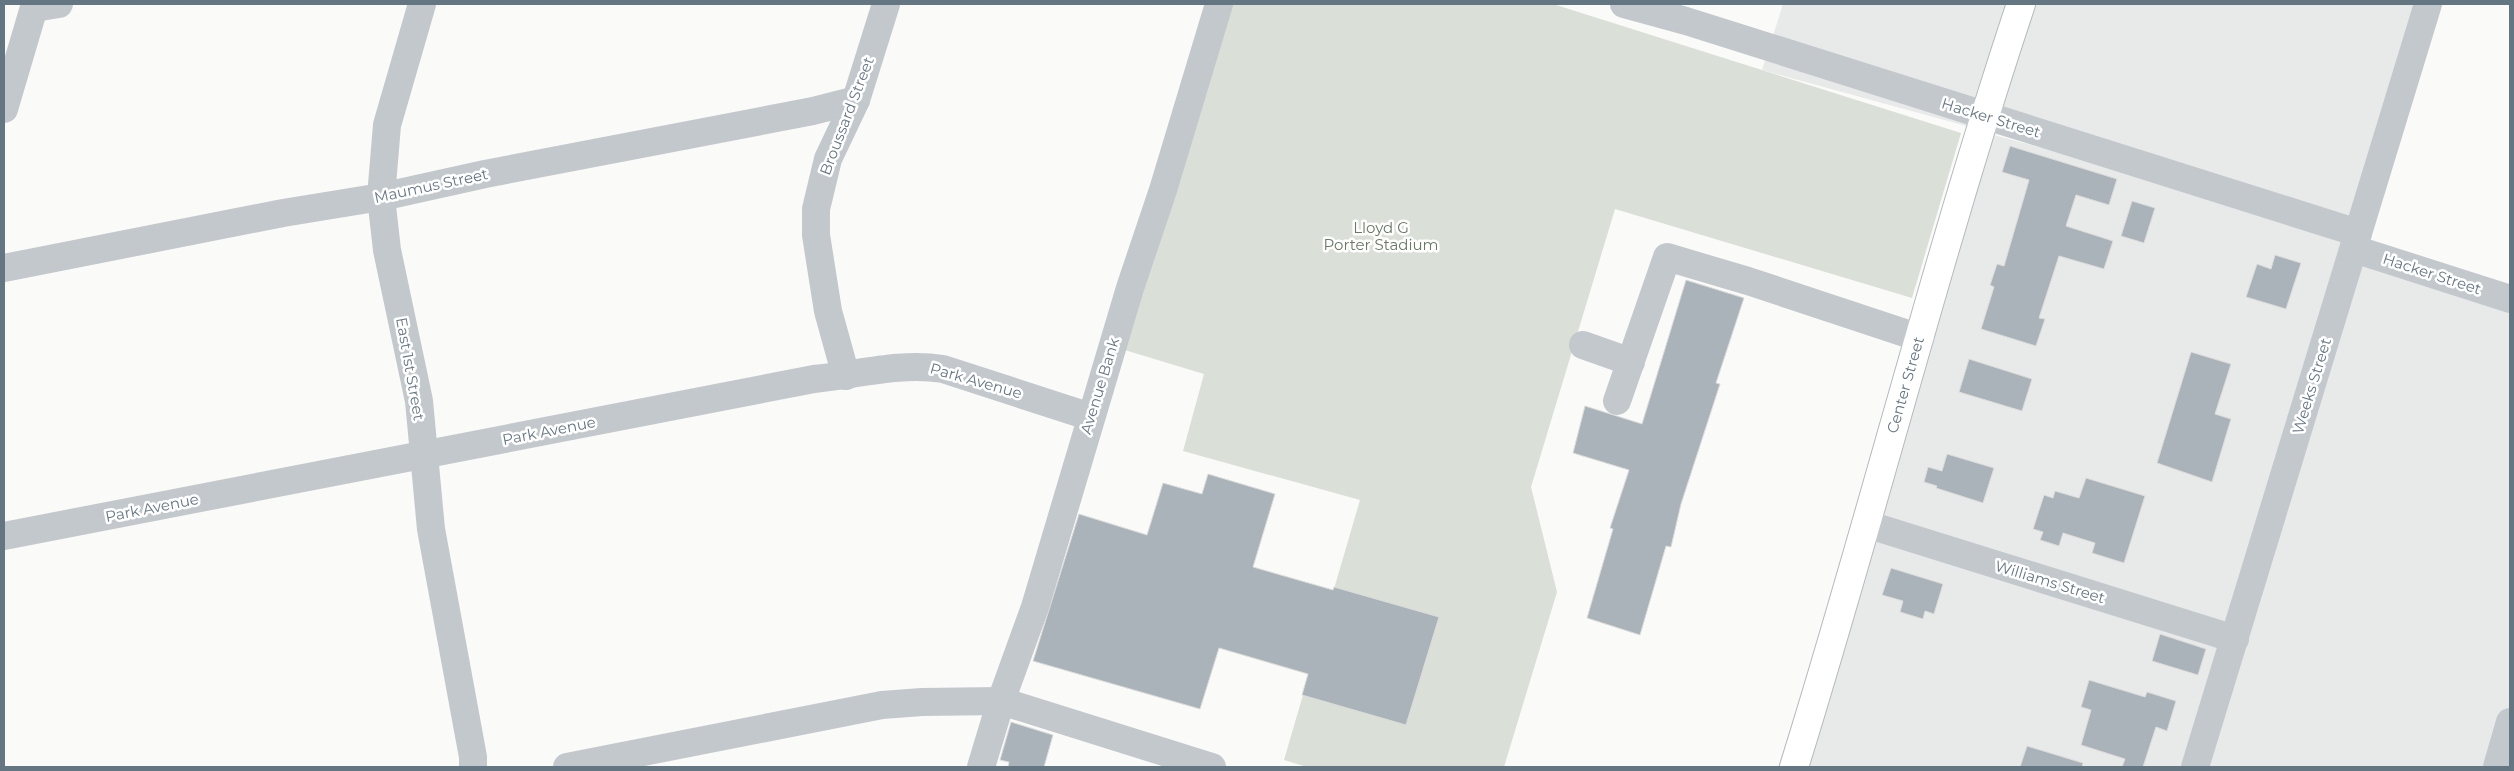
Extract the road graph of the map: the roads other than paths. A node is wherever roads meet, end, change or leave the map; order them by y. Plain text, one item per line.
1 (422, 4) edge
2 (886, 4) edge
3 (1219, 4) edge
4 (1627, 4) edge
5 (2021, 4) edge
6 (2428, 4) edge
7 (43, 5) edge
8 (856, 100) junction
9 (4, 109) edge
10 (1984, 116) junction
11 (381, 197) junction
12 (2356, 241) junction
13 (4, 268) edge
14 (2510, 299) edge
15 (1920, 338) junction
16 (1583, 344) dead end
17 (1630, 362) junction
18 (846, 376) junction
19 (1617, 401) dead end
20 (1091, 417) junction
21 (423, 456) junction
22 (1866, 524) junction
23 (4, 536) edge
24 (2235, 639) junction
25 (1001, 702) junction
26 (2510, 722) edge
27 (473, 767) edge
28 (567, 767) edge
29 (981, 767) edge
30 (1212, 767) edge
31 (1794, 767) edge
32 (2195, 767) edge
33 (2497, 767) edge

1 - 11 street, East 1st Street
2 - 8 street, Broussard Street
3 - 20 street, Avenue Bank
4 - 10 street, Hacker Street
5 - 10 main road, Center Street
6 - 12 street, Weeks Street
7 - 9 street
8 - 11 street, Maumus Street
8 - 18 street, Broussard Street
10 - 12 street, Hacker Street
10 - 15 main road, Center Street
11 - 13 street, Maumus Street
11 - 21 street, East 1st Street
12 - 14 street, Hacker Street
12 - 24 street, Weeks Street
15 - 17 street
15 - 22 main road, Center Street
16 - 17 street
17 - 19 street
18 - 20 street, Park Avenue
18 - 21 street, Park Avenue
20 - 25 street, Avenue Bank
21 - 23 street, Park Avenue
21 - 27 street, East 1st Street
22 - 24 street, Williams Street
22 - 31 main road, Center Street
24 - 32 street, Weeks Street
25 - 28 street
25 - 29 street, Avenue Bank
25 - 30 street
26 - 33 street

